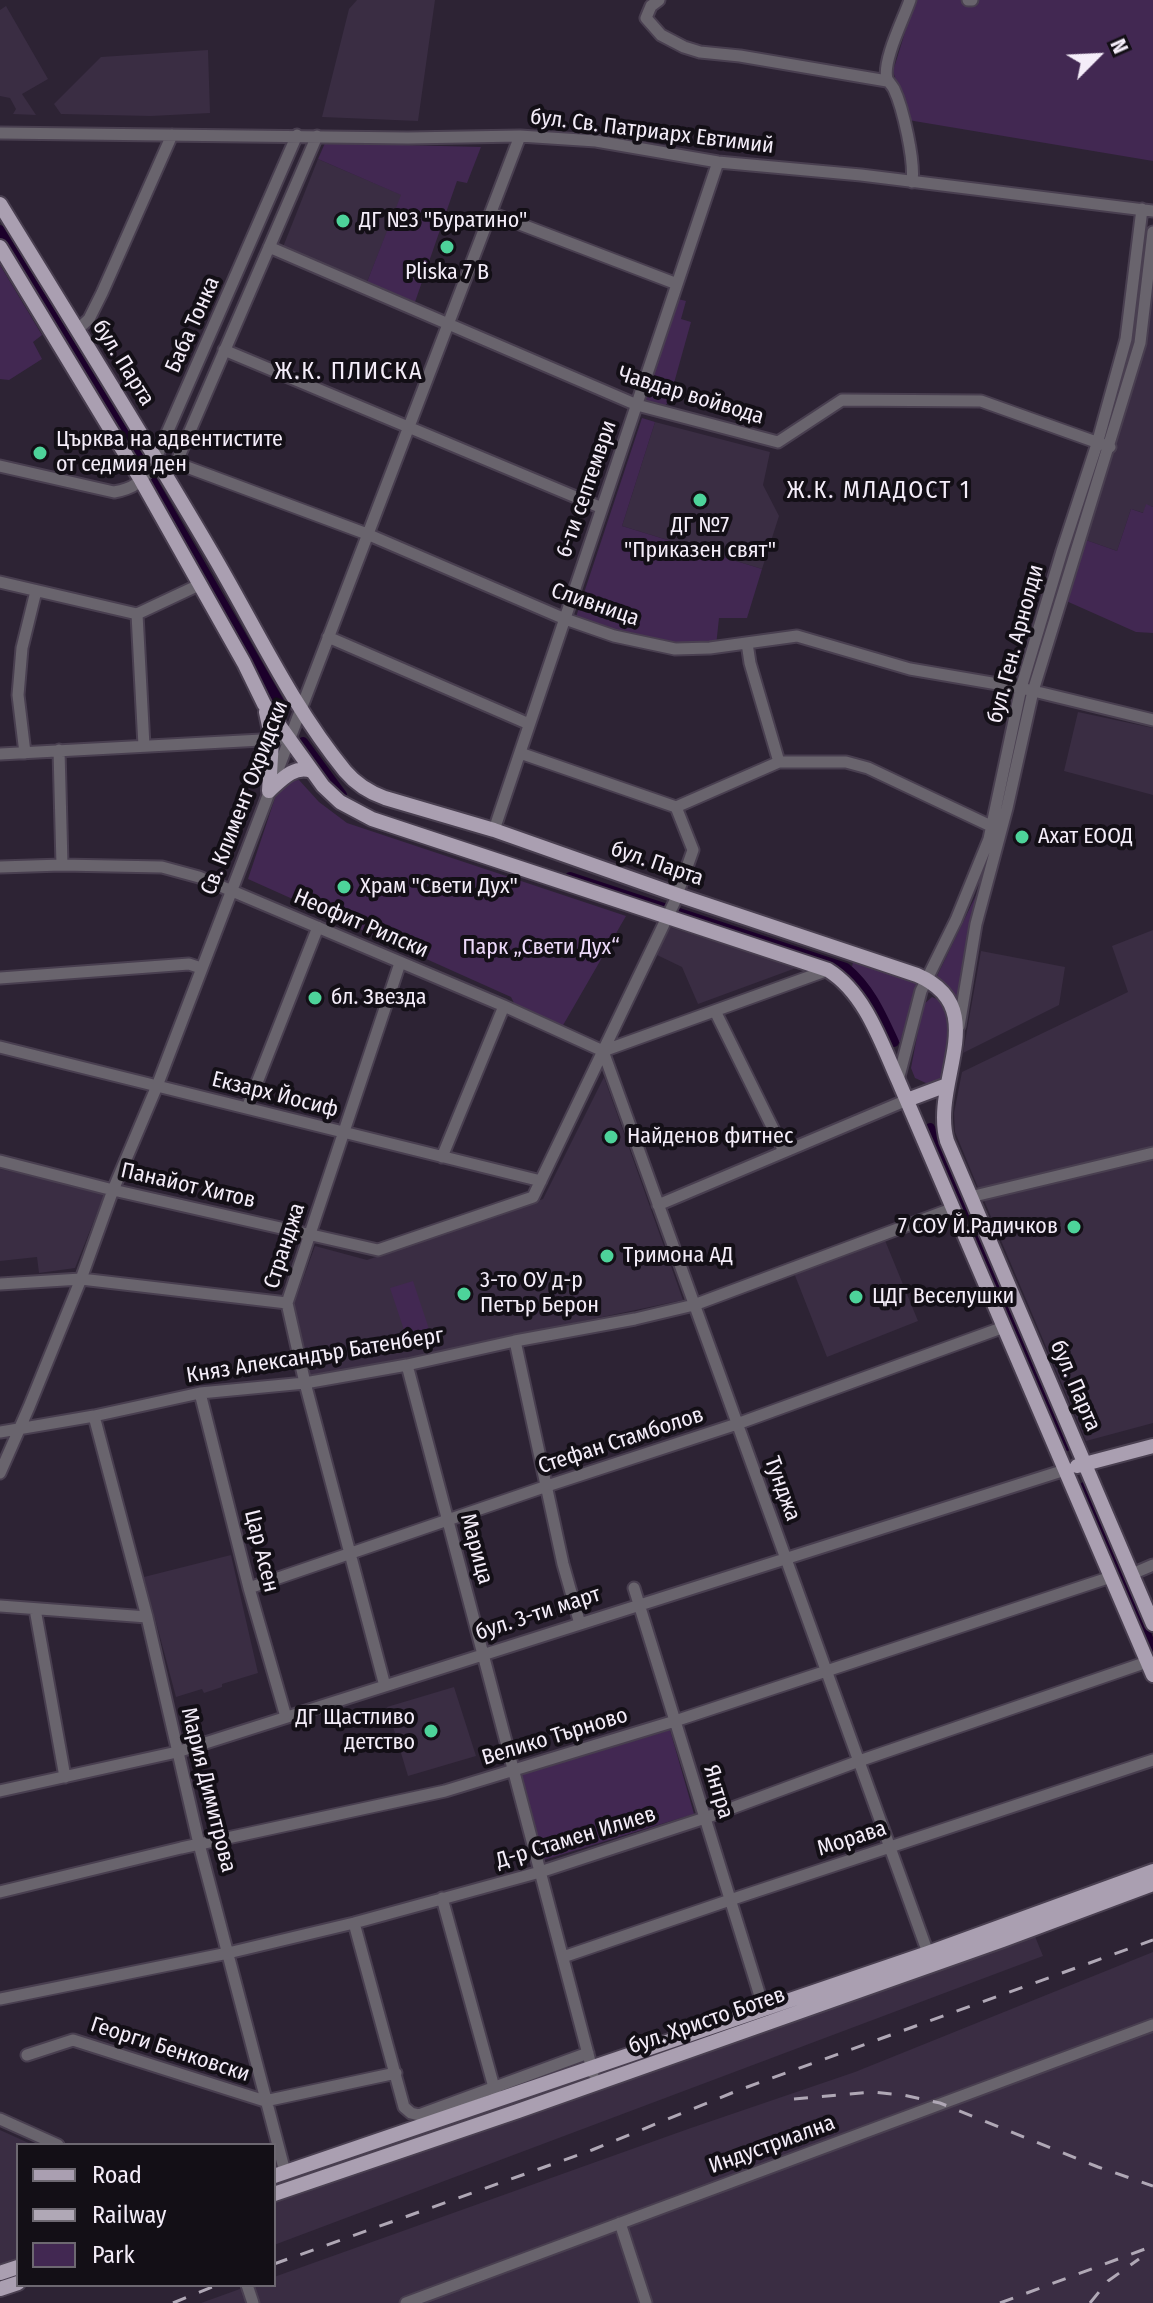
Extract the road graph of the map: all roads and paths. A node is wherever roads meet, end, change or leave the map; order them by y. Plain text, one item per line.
1 (659, 0) edge
2 (910, 0) edge
3 (887, 81) junction
4 (0, 133) edge
5 (172, 135) junction
6 (297, 135) junction
7 (317, 136) junction
8 (520, 136) junction
9 (718, 162) junction
10 (912, 182) junction
11 (0, 204) edge
12 (1148, 210) edge
13 (491, 213) junction
14 (1153, 232) edge
15 (269, 247) junction
16 (0, 248) edge
17 (677, 284) junction
18 (448, 324) junction
19 (77, 330) junction
20 (224, 350) junction
21 (637, 405) junction
22 (408, 428) junction
23 (1104, 446) junction
24 (154, 461) junction
25 (176, 463) junction
26 (0, 466) edge
27 (143, 478) junction
28 (169, 480) junction
29 (602, 508) junction
30 (367, 534) junction
31 (0, 582) edge
32 (201, 584) junction
33 (36, 591) junction
34 (137, 614) junction
35 (565, 619) junction
36 (328, 637) junction
37 (747, 643) junction
38 (1027, 689) junction
39 (264, 704) junction
40 (300, 708) junction
41 (1153, 720) edge
42 (529, 724) junction
43 (289, 738) junction
44 (272, 740) junction
45 (144, 746) junction
46 (59, 750) junction
47 (25, 753) junction
48 (520, 753) junction
49 (0, 754) edge
50 (779, 762) junction
51 (312, 771) junction
52 (269, 791) junction
53 (676, 807) junction
54 (997, 829) junction
55 (494, 830) junction
56 (62, 865) junction
57 (0, 867) edge
58 (230, 890) junction
59 (673, 906) junction
60 (318, 927) junction
61 (400, 963) junction
62 (201, 968) junction
63 (828, 970) junction
64 (0, 978) edge
65 (926, 979) junction
66 (504, 1006) junction
67 (715, 1011) junction
68 (958, 1031) junction
69 (0, 1047) edge
70 (603, 1051) junction
71 (898, 1080) junction
72 (947, 1085) junction
73 (157, 1086) junction
74 (929, 1091) junction
75 (907, 1100) junction
76 (247, 1108) junction
77 (343, 1132) junction
78 (784, 1151) junction
79 (1153, 1153) edge
80 (442, 1157) junction
81 (0, 1161) edge
82 (541, 1181) junction
83 (113, 1190) junction
84 (970, 1197) junction
85 (658, 1205) junction
86 (954, 1208) junction
87 (309, 1235) junction
88 (81, 1279) junction
89 (0, 1284) edge
90 (287, 1303) junction
91 (694, 1305) junction
92 (1004, 1327) junction
93 (515, 1341) junction
94 (407, 1365) junction
95 (305, 1383) junction
96 (200, 1393) junction
97 (94, 1416) junction
98 (737, 1424) junction
99 (19, 1430) junction
100 (0, 1432) edge
101 (1153, 1446) edge
102 (1085, 1464) junction
103 (1065, 1470) junction
104 (0, 1473) edge
105 (547, 1486) junction
106 (448, 1520) junction
107 (352, 1553) junction
108 (786, 1558) junction
109 (1153, 1565) edge
110 (1132, 1574) junction
111 (1111, 1577) junction
112 (249, 1588) junction
113 (634, 1588) dead end
114 (639, 1605) junction
115 (0, 1606) edge
116 (35, 1609) junction
117 (147, 1617) junction
118 (580, 1624) junction
119 (1153, 1624) edge
120 (483, 1654) junction
121 (1150, 1668) edge
122 (826, 1670) junction
123 (385, 1686) junction
124 (286, 1717) junction
125 (675, 1721) junction
126 (177, 1752) junction
127 (1153, 1760) edge
128 (859, 1761) junction
129 (514, 1771) junction
130 (65, 1777) junction
131 (0, 1791) edge
132 (705, 1818) junction
133 (199, 1844) junction
134 (890, 1848) junction
135 (1153, 1871) edge
136 (540, 1872) junction
137 (1153, 1884) edge
138 (0, 1892) edge
139 (442, 1898) junction
140 (730, 1900) junction
141 (354, 1923) junction
142 (926, 1947) junction
143 (228, 1953) junction
144 (563, 1957) junction
145 (0, 1999) edge
146 (764, 2009) junction
147 (1153, 2025) edge
148 (27, 2055) dead end
149 (590, 2061) junction
150 (396, 2073) junction
151 (596, 2084) junction
152 (495, 2094) junction
153 (265, 2101) junction
154 (0, 2119) edge
155 (54, 2143) edge
156 (274, 2143) edge
157 (280, 2174) edge
158 (276, 2193) edge
159 (620, 2223) junction
160 (406, 2303) edge
161 (646, 2303) edge

1 - 3 street
2 - 3 street
3 - 10 street
4 - 5 street, бул. Св. Патриарх Евтимий
5 - 6 street, бул. Св. Патриарх Евтимий
5 - 19 street
6 - 7 street, бул. Св. Патриарх Евтимий
6 - 24 street, Баба Тонка
7 - 8 street, бул. Св. Патриарх Евтимий
7 - 15 street, Баба Тонка
8 - 9 street, бул. Св. Патриарх Евтимий
8 - 13 street, Св. Климент Охридски
9 - 10 street, бул. Св. Патриарх Евтимий
9 - 17 street, 6-ти септември
10 - 12 street, бул. Св. Патриарх Евтимий
11 - 19 main road, бул. Парта
12 - 23 street, бул. Ген. Арнолди
13 - 17 street
13 - 18 street, Св. Климент Охридски
14 - 23 street, бул. Ген. Арнолди
15 - 18 street, Чавдар войвода
15 - 20 street, Баба Тонка
16 - 27 main road, бул. Парта
17 - 21 street, 6-ти септември
18 - 21 street, Чавдар войвода
18 - 22 street, Св. Климент Охридски
19 - 24 main road, бул. Парта
20 - 22 street
20 - 25 street, Баба Тонка
21 - 23 street, Чавдар войвода
21 - 29 street, 6-ти септември
22 - 29 street
22 - 30 street, Св. Климент Охридски
23 - 38 street, бул. Ген. Арнолди
24 - 27 street, Баба Тонка
24 - 28 main road, бул. Парта
25 - 28 street, Баба Тонка
25 - 30 street, Сливница
26 - 27 street
27 - 32 main road, бул. Парта
28 - 40 main road, бул. Парта
29 - 35 street, 6-ти септември
30 - 35 street, Сливница
30 - 36 street, Св. Климент Охридски
31 - 33 street
32 - 34 street
32 - 39 main road, бул. Парта
33 - 34 street
33 - 47 street
34 - 45 street
35 - 37 street, Сливница
35 - 42 street, 6-ти септември
36 - 40 street, Св. Климент Охридски
36 - 42 street
37 - 38 street, Сливница
37 - 50 street
38 - 41 street, Сливница
38 - 54 street, бул. Ген. Арнолди
39 - 43 main road, бул. Парта
39 - 44 main road
40 - 43 street, Св. Климент Охридски
40 - 55 main road, бул. Парта
42 - 48 street, 6-ти септември
43 - 44 street
43 - 51 main road, бул. Парта
43 - 52 street, Св. Климент Охридски
44 - 45 street
44 - 52 main road
45 - 46 street
46 - 47 street
46 - 56 street
47 - 49 street
48 - 53 street
48 - 55 street, 6-ти септември
50 - 53 street
50 - 54 street
51 - 52 main road
51 - 59 main road, бул. Парта
52 - 58 street, Св. Климент Охридски
53 - 59 street
54 - 65 street, бул. Ген. Арнолди
54 - 68 street, бул. Ген. Арнолди
55 - 59 main road, бул. Парта
56 - 57 street, Неофит Рилски
56 - 58 street, Неофит Рилски
58 - 60 street, Неофит Рилски
58 - 62 street, Св. Климент Охридски
59 - 63 main road, бул. Парта
59 - 65 main road, бул. Парта
59 - 70 street
60 - 61 street, Неофит Рилски
60 - 76 street
61 - 66 street, Неофит Рилски
61 - 77 street, Странджа
62 - 64 street
62 - 73 street, Св. Климент Охридски
63 - 67 street
63 - 71 main road, бул. Парта
65 - 68 main road, бул. Парта
65 - 71 street, бул. Ген. Арнолди
66 - 70 street, Неофит Рилски
66 - 80 street
67 - 70 street
67 - 78 street
68 - 72 main road, бул. Парта
69 - 73 street, Екзарх Йосиф
70 - 82 street
70 - 85 street, Тунджа
71 - 74 main road
71 - 75 main road, бул. Парта
72 - 74 main road
72 - 84 main road, бул. Парта
73 - 76 street, Екзарх Йосиф
73 - 83 street, Св. Климент Охридски
74 - 75 main road
75 - 78 street
75 - 86 main road, бул. Парта
76 - 77 street, Екзарх Йосиф
77 - 80 street, Екзарх Йосиф
77 - 87 street, Странджа
78 - 85 street
79 - 84 street
80 - 82 street, Екзарх Йосиф
81 - 83 street, Панайот Хитов
82 - 87 street, Панайот Хитов
83 - 87 street, Панайот Хитов
83 - 88 street, Св. Климент Охридски
84 - 102 main road, бул. Парта
85 - 91 street, Тунджа
86 - 91 street, Княз Александър Батенберг
86 - 92 main road, бул. Парта
87 - 90 street, Странджа
88 - 89 street
88 - 90 street
88 - 99 street, Св. Климент Охридски
90 - 95 street, Странджа
91 - 93 street, Княз Александър Батенберг
91 - 98 street, Тунджа
92 - 98 street, Стефан Стамболов
92 - 103 main road, бул. Парта
93 - 94 street, Княз Александър Батенберг
93 - 105 street
94 - 95 street, Княз Александър Батенберг
94 - 106 street, Марица
95 - 96 street, Княз Александър Батенберг
95 - 107 street, Странджа
96 - 97 street, Княз Александър Батенберг
96 - 112 street, Цар Асен
97 - 99 street, Княз Александър Батенберг
97 - 117 street, Мария Димитрова
98 - 105 street, Стефан Стамболов
98 - 108 street, Тунджа
99 - 100 street, Княз Александър Батенберг
99 - 104 street, Св. Климент Охридски
101 - 102 main road, бул. 3-ти март
102 - 103 main road, бул. 3-ти март
102 - 110 main road, бул. Парта
103 - 108 street, бул. 3-ти март
103 - 111 main road, бул. Парта
105 - 106 street, Стефан Стамболов
105 - 118 street
106 - 107 street, Стефан Стамболов
106 - 120 street, Марица
107 - 112 street, Стефан Стамболов
107 - 123 street, Странджа
108 - 114 street, бул. 3-ти март
108 - 122 street, Тунджа
109 - 110 street
110 - 119 main road, бул. Парта
111 - 121 main road, бул. Парта
111 - 122 street, Велико Търново
112 - 124 street, Цар Асен
113 - 114 street, Янтра
114 - 118 street, бул. 3-ти март
114 - 125 street, Янтра
115 - 116 street
116 - 117 street
116 - 130 street
117 - 126 street, Мария Димитрова
118 - 120 street, бул. 3-ти март
120 - 123 street, бул. 3-ти март
120 - 129 street, Марица
121 - 128 street, Д-р Стамен Илиев
122 - 125 street, Велико Търново
122 - 128 street, Тунджа
123 - 124 street, бул. 3-ти март
124 - 126 street, бул. 3-ти март
125 - 129 street, Велико Търново
125 - 132 street, Янтра
126 - 130 street, бул. 3-ти март
126 - 133 street, Мария Димитрова
127 - 134 street, Морава
128 - 132 street, Д-р Стамен Илиев
128 - 134 street, Тунджа
129 - 133 street, Велико Търново
129 - 136 street, Марица
130 - 131 street, бул. 3-ти март
132 - 136 street, Д-р Стамен Илиев
132 - 140 street, Янтра
133 - 138 street, Велико Търново
133 - 143 street, Мария Димитрова
134 - 140 street, Морава
134 - 142 street, Тунджа
135 - 142 main road, бул. Христо Ботев
136 - 139 street, Д-р Стамен Илиев
136 - 144 street, Марица
137 - 151 main road, бул. Христо Ботев
139 - 141 street, Д-р Стамен Илиев
139 - 152 street
140 - 144 street, Морава
140 - 146 street, Янтра
141 - 143 street, Д-р Стамен Илиев
141 - 150 street
142 - 146 main road, бул. Христо Ботев
143 - 145 street, Д-р Стамен Илиев
143 - 153 street, Мария Димитрова
144 - 149 street, Марица
146 - 149 main road, бул. Христо Ботев
147 - 159 street, Индустриална
148 - 153 street, Георги Бенковски
149 - 151 street, Марица
149 - 152 main road, бул. Христо Ботев
150 - 152 street
150 - 153 street, Георги Бенковски
151 - 158 main road, бул. Христо Ботев
152 - 157 main road, бул. Христо Ботев
153 - 156 street, Мария Димитрова
154 - 155 street
159 - 160 street, Индустриална
159 - 161 street

